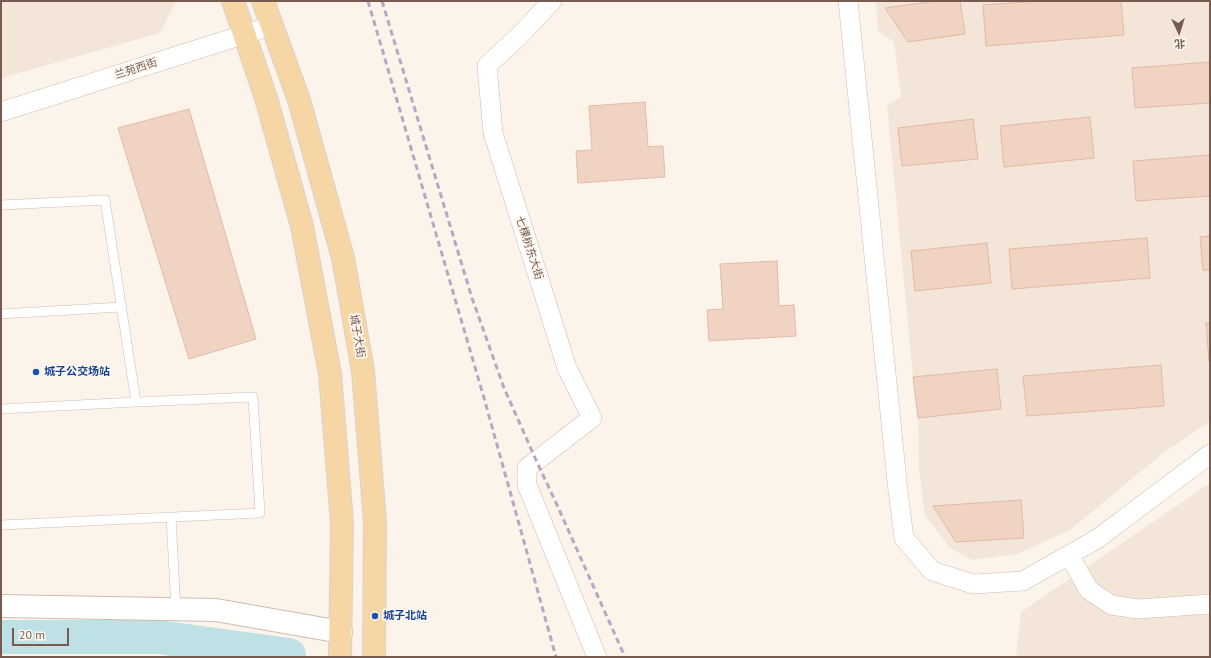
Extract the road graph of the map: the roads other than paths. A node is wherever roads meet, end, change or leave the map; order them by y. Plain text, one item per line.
1 (233, 1) edge
2 (263, 1) edge
3 (552, 1) edge
4 (848, 1) edge
5 (271, 26) junction
6 (245, 34) junction
7 (1, 112) edge
8 (1, 205) edge
9 (121, 307) junction
10 (1, 314) edge
11 (136, 402) junction
12 (1, 409) edge
13 (1210, 454) edge
14 (171, 517) junction
15 (1, 525) edge
16 (1069, 555) junction
17 (1210, 604) edge
18 (1, 606) edge
19 (176, 610) junction
20 (341, 632) junction
21 (340, 657) edge
22 (374, 657) edge
23 (597, 657) edge

1 - 6 main road
2 - 5 main road, 城子大街
3 - 23 street, 七棵树东大街
4 - 16 street
5 - 6 street, 兰苑西街
5 - 22 main road, 城子大街
6 - 7 street, 兰苑西街
6 - 20 main road
8 - 9 lane
9 - 10 lane
9 - 11 lane
11 - 12 lane
11 - 14 lane
13 - 16 street
14 - 15 lane
14 - 19 lane
16 - 17 street
18 - 19 street
19 - 20 street
20 - 21 main road

